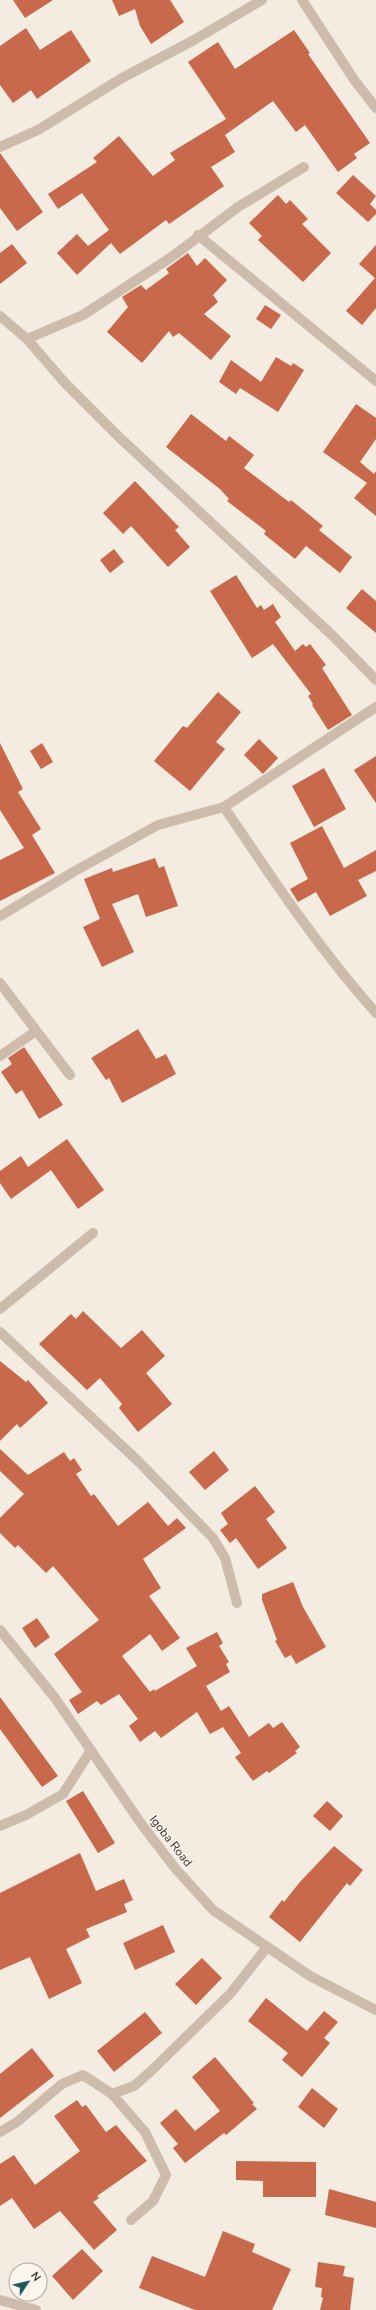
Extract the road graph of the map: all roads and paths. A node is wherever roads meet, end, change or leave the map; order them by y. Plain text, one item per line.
1 (262, 0) edge
2 (302, 0) edge
3 (376, 108) edge
4 (0, 148) edge
5 (304, 167) dead end
6 (198, 235) junction
7 (0, 316) edge
8 (27, 339) junction
9 (376, 381) edge
10 (376, 680) edge
11 (376, 707) edge
12 (224, 807) junction
13 (0, 916) edge
14 (0, 983) edge
15 (376, 1013) edge
16 (36, 1031) junction
17 (0, 1056) edge
18 (70, 1075) dead end
19 (93, 1233) dead end
20 (0, 1310) edge
21 (0, 1332) edge
22 (237, 1604) dead end
23 (0, 1630) edge
24 (91, 1750) junction
25 (0, 1826) edge
26 (267, 1947) junction
27 (376, 2010) edge
28 (112, 2094) junction
29 (0, 2132) edge
30 (131, 2220) dead end
31 (0, 2300) edge
32 (36, 2310) edge

1 - 4 street
2 - 3 street
5 - 6 street
6 - 8 street
6 - 9 street
7 - 8 street
8 - 10 street
11 - 12 street
12 - 13 street
12 - 15 street
14 - 16 street
16 - 17 street
16 - 18 street
19 - 20 street
21 - 22 street
23 - 24 street, Igoba Road
24 - 25 street
24 - 26 street, Igoba Road
26 - 27 street, Igoba Road
26 - 28 street
28 - 29 street
28 - 30 street
31 - 32 street

